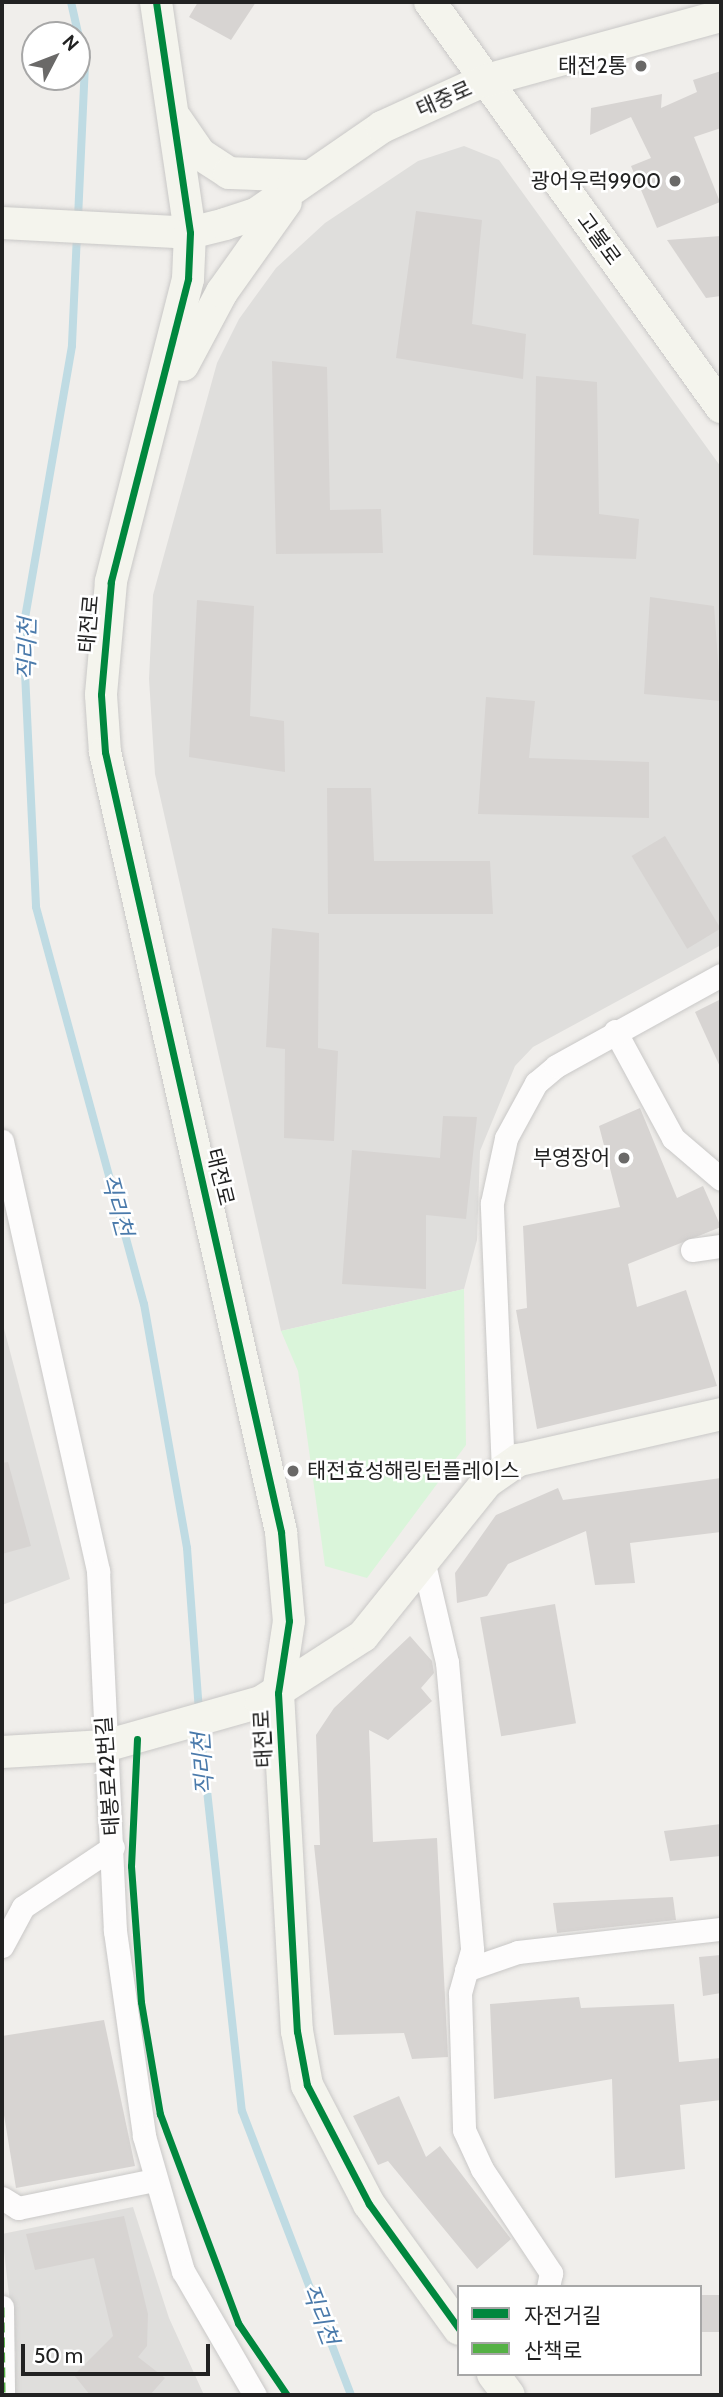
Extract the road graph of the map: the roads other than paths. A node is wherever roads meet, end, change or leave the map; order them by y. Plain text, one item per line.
1 (156, 2) edge
2 (430, 2) edge
3 (721, 16) edge
4 (483, 81) junction
5 (171, 112) junction
6 (308, 176) junction
7 (6, 223) edge
8 (190, 233) junction
9 (721, 407) edge
10 (157, 412) junction
11 (721, 975) edge
12 (615, 1031) junction
13 (2, 1141) edge
14 (721, 1179) edge
15 (721, 1246) edge
16 (692, 1251) dead end
17 (721, 1413) edge
18 (503, 1471) junction
19 (423, 1560) junction
20 (269, 1698) junction
21 (104, 1746) junction
22 (2, 1752) edge
23 (113, 1847) junction
24 (721, 1929) edge
25 (2, 1946) edge
26 (466, 1970) junction
27 (154, 2180) junction
28 (2, 2198) edge
29 (548, 2285) edge
30 (2, 2307) edge
31 (457, 2326) edge
32 (495, 2376) edge
33 (3, 2395) edge
34 (254, 2395) edge
35 (509, 2395) edge

1 - 5 street, 태전로
2 - 4 street, 고불로
3 - 4 street, 태중로
4 - 6 street, 태중로
4 - 9 street, 고불로
5 - 6 street
5 - 8 street, 태전로
6 - 8 street, 태중로
6 - 10 street
7 - 8 street, 태중로
8 - 10 street, 태전로
10 - 20 street, 태전로
11 - 12 street
12 - 14 street
12 - 18 street
13 - 21 street, 태봉로42번길
15 - 16 street
17 - 18 street
18 - 19 street
19 - 20 street
19 - 26 street
20 - 21 street
20 - 31 street, 태전로
21 - 22 street
21 - 23 street, 태봉로42번길
23 - 25 street
23 - 27 street, 태봉로42번길
24 - 26 street
26 - 29 street
27 - 28 street
27 - 34 street, 태봉로42번길
30 - 33 street
32 - 35 street

